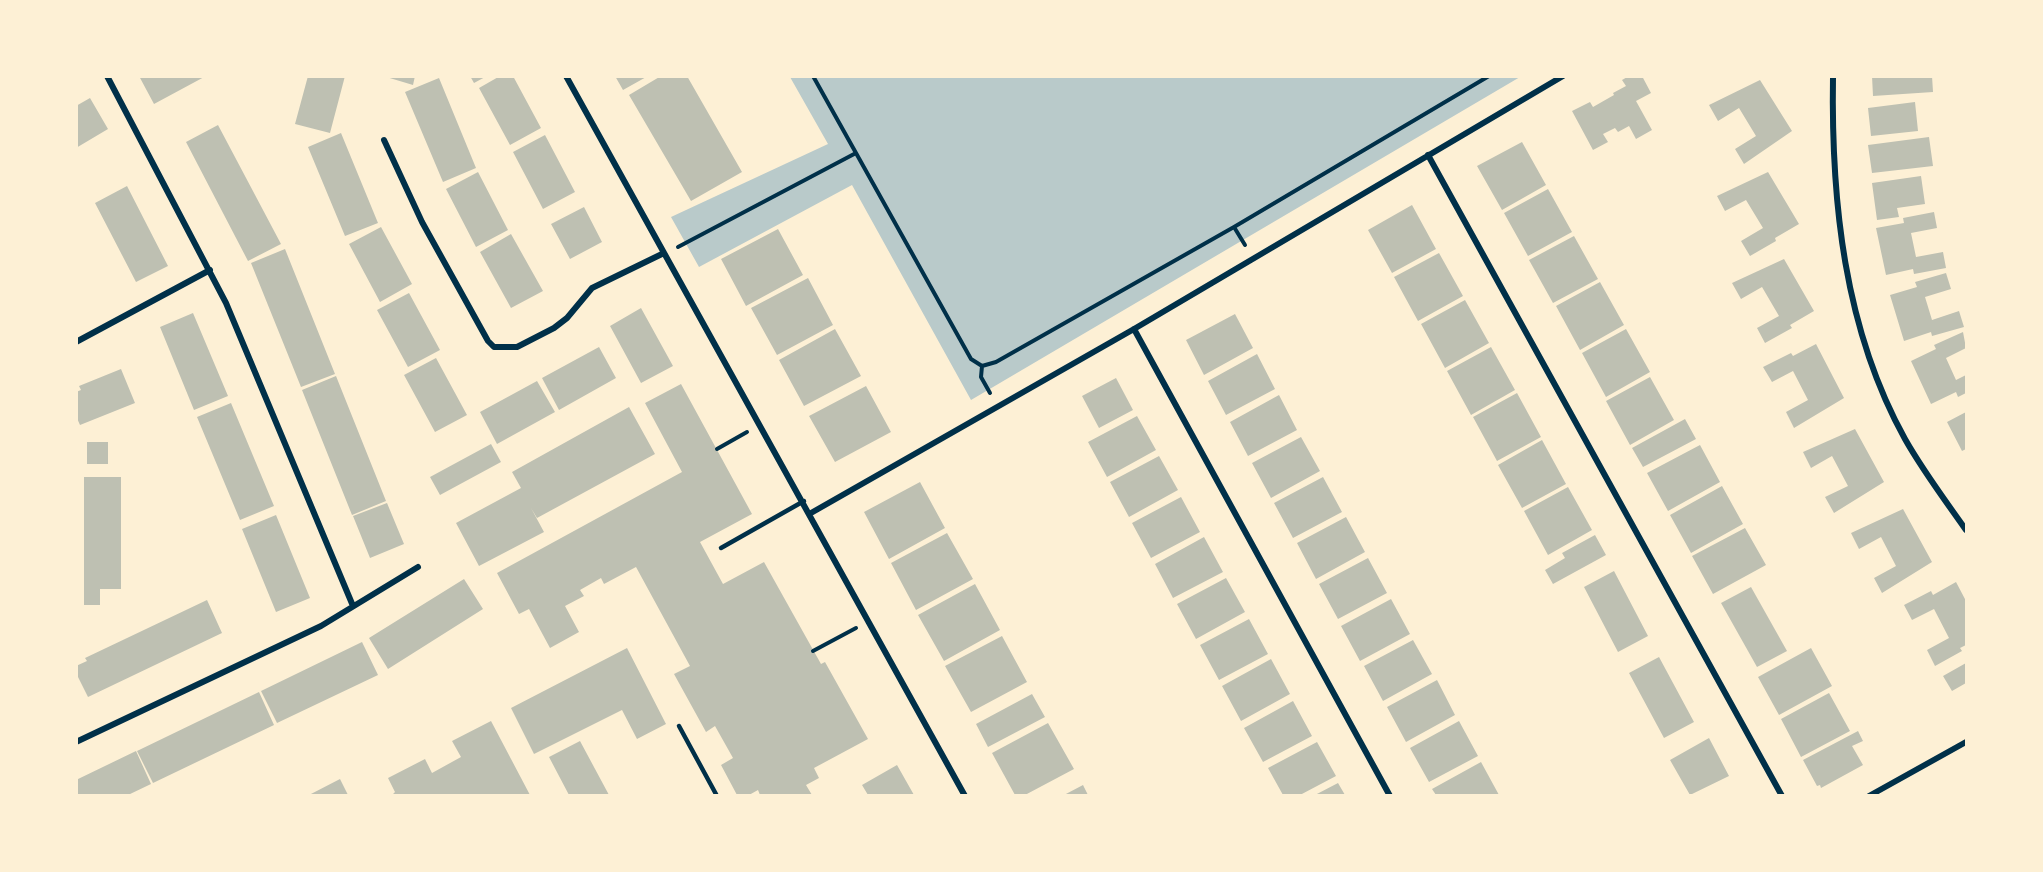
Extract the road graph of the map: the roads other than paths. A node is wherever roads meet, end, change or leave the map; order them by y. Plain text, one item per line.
1 (107, 76) edge
2 (566, 76) edge
3 (1563, 76) edge
4 (1833, 76) edge
5 (384, 140) dead end
6 (1428, 155) junction
7 (664, 253) junction
8 (210, 270) junction
9 (1134, 329) junction
10 (76, 342) edge
11 (804, 501) junction
12 (811, 513) junction
13 (1966, 530) edge
14 (721, 548) dead end
15 (418, 567) dead end
16 (353, 606) junction
17 (679, 726) dead end
18 (76, 742) edge
19 (1966, 742) edge
20 (717, 795) edge
21 (965, 795) edge
22 (1390, 795) edge
23 (1782, 795) edge
24 (1869, 795) edge

1 - 8 street
2 - 7 street
3 - 6 street
4 - 13 street
5 - 7 street
6 - 9 street
6 - 23 street
7 - 11 street
8 - 10 street
8 - 16 street
9 - 12 street
9 - 22 street
11 - 12 street
11 - 14 lane
12 - 21 street
15 - 16 street
16 - 18 street
17 - 20 lane
19 - 24 street

